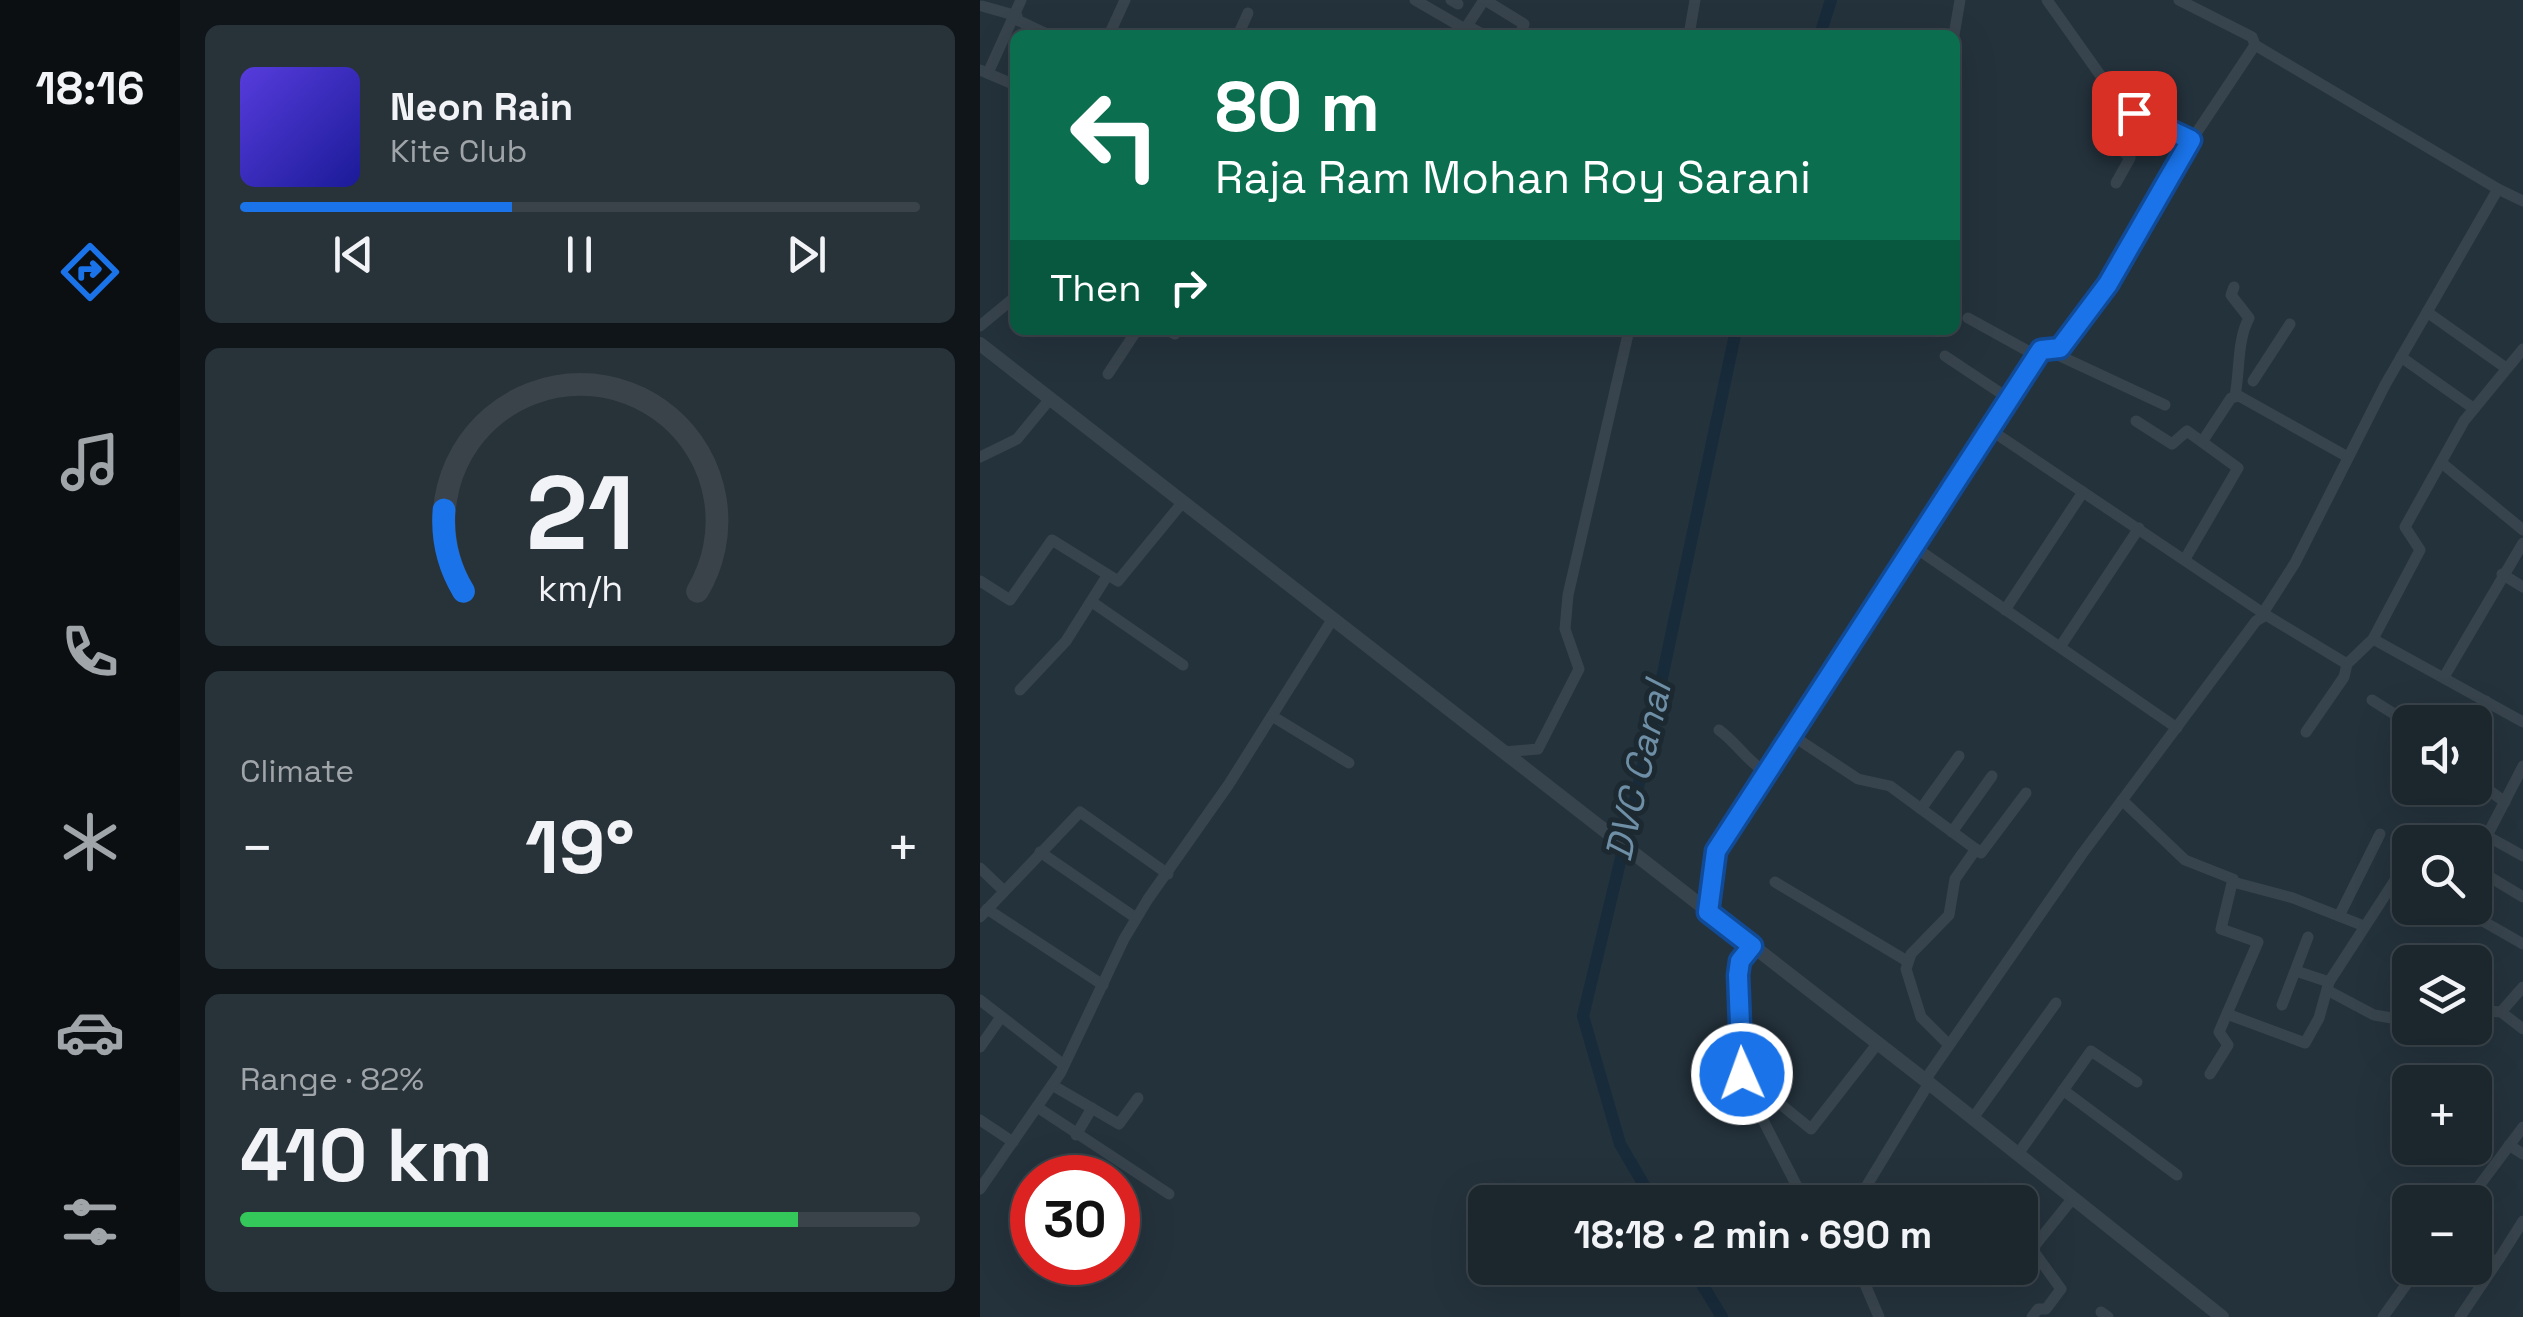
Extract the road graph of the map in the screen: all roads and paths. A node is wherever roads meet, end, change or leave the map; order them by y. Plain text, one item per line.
1 (1021, 0) edge
2 (1125, 0) edge
3 (1415, 0) edge
4 (1484, 0) edge
5 (1695, 0) edge
6 (1960, 0) edge
7 (2047, 0) edge
8 (2179, 0) edge
9 (982, 6) edge
10 (1248, 13) dead end
11 (1016, 18) junction
12 (1468, 26) junction
13 (1039, 30) edge
14 (1111, 30) edge
15 (1240, 30) edge
16 (1475, 30) edge
17 (1522, 30) edge
18 (1689, 30) edge
19 (1955, 30) edge
20 (2255, 46) junction
21 (984, 72) edge
22 (1010, 83) edge
23 (2134, 113) junction
24 (2191, 140) junction
25 (2116, 184) dead end
26 (2498, 189) junction
27 (2523, 202) edge
28 (2234, 287) dead end
29 (1010, 301) edge
30 (2427, 312) junction
31 (1968, 318) dead end
32 (2290, 324) dead end
33 (980, 326) edge
34 (1134, 335) edge
35 (1628, 335) edge
36 (980, 344) edge
37 (2057, 349) junction
38 (1945, 356) dead end
39 (2037, 356) junction
40 (2521, 356) edge
41 (2401, 357) junction
42 (2506, 368) junction
43 (1108, 374) dead end
44 (2254, 381) dead end
45 (2235, 396) junction
46 (1050, 399) junction
47 (2011, 400) junction
48 (2166, 405) dead end
49 (2473, 408) junction
50 (2136, 421) dead end
51 (1992, 431) junction
52 (2202, 442) junction
53 (2346, 456) junction
54 (980, 457) edge
55 (2442, 464) junction
56 (2083, 492) junction
57 (1182, 503) junction
58 (2139, 528) junction
59 (2523, 530) edge
60 (2523, 543) edge
61 (1913, 546) junction
62 (2185, 558) junction
63 (2502, 574) junction
64 (1108, 576) junction
65 (980, 581) edge
66 (2523, 587) edge
67 (1092, 602) junction
68 (2005, 610) junction
69 (2264, 614) junction
70 (1332, 620) junction
71 (2373, 639) junction
72 (2060, 647) junction
73 (2347, 664) junction
74 (1183, 665) dead end
75 (2444, 677) junction
76 (1020, 690) dead end
77 (2372, 700) dead end
78 (2486, 701) junction
79 (2484, 705) edge
80 (2392, 713) edge
81 (1272, 716) junction
82 (2523, 722) edge
83 (2177, 728) junction
84 (1718, 730) dead end
85 (2306, 732) dead end
86 (1790, 734) junction
87 (1500, 752) junction
88 (1959, 756) dead end
89 (1349, 763) dead end
90 (2523, 766) edge
91 (1764, 771) junction
92 (1992, 776) dead end
93 (2492, 792) edge
94 (2026, 794) dead end
95 (2122, 800) junction
96 (2505, 802) junction
97 (1921, 809) junction
98 (2492, 827) edge
99 (1952, 832) junction
100 (2380, 834) dead end
101 (2492, 839) edge
102 (1976, 849) junction
103 (1040, 852) junction
104 (2523, 856) edge
105 (980, 868) edge
106 (1168, 874) junction
107 (2492, 879) edge
108 (1775, 882) dead end
109 (2233, 882) junction
110 (2392, 884) edge
111 (1003, 890) junction
112 (2523, 898) edge
113 (1704, 908) junction
114 (983, 913) edge
115 (2339, 916) junction
116 (1136, 918) junction
117 (2490, 925) edge
118 (2364, 926) junction
119 (2308, 936) dead end
120 (2523, 944) edge
121 (1752, 946) junction
122 (1908, 961) junction
123 (2296, 970) junction
124 (1103, 985) junction
125 (2328, 986) junction
126 (2523, 987) edge
127 (980, 1000) edge
128 (2056, 1003) dead end
129 (2282, 1006) dead end
130 (2492, 1011) edge
131 (2501, 1012) junction
132 (2227, 1014) junction
133 (1001, 1017) junction
134 (2392, 1018) edge
135 (2523, 1028) edge
136 (1878, 1044) junction
137 (1950, 1045) junction
138 (980, 1047) edge
139 (1064, 1066) junction
140 (2210, 1074) dead end
141 (1927, 1081) junction
142 (2136, 1082) dead end
143 (1052, 1085) junction
144 (2063, 1090) junction
145 (1138, 1098) dead end
146 (1037, 1107) junction
147 (1784, 1107) dead end
148 (1092, 1108) junction
149 (1973, 1118) junction
150 (980, 1120) edge
151 (2523, 1127) edge
152 (1076, 1135) junction
153 (1013, 1142) junction
154 (2510, 1146) junction
155 (2018, 1154) junction
156 (2523, 1154) edge
157 (2177, 1175) dead end
158 (1797, 1185) edge
159 (1872, 1185) edge
160 (2480, 1185) edge
161 (980, 1190) edge
162 (1169, 1194) dead end
163 (2073, 1198) junction
164 (2523, 1221) edge
165 (2499, 1259) junction
166 (2492, 1261) edge
167 (1865, 1285) edge
168 (2406, 1285) edge
169 (1879, 1317) edge
170 (2032, 1317) edge
171 (2222, 1317) edge
172 (2383, 1317) edge
173 (2460, 1317) edge

1 - 11 street
2 - 14 street
3 - 12 street
4 - 12 street
4 - 17 street
5 - 18 street
6 - 19 street
7 - 23 street
8 - 20 street
9 - 11 street
10 - 15 street
11 - 13 street
11 - 21 street
12 - 16 street
20 - 24 street
20 - 26 street
21 - 22 street
23 - 24 street
23 - 25 street
24 - 37 street
26 - 27 street
26 - 30 street
28 - 45 street
29 - 33 street
30 - 41 street
30 - 42 street
31 - 39 street
32 - 44 street
34 - 43 street
35 - 87 street
36 - 46 street
37 - 39 street
37 - 48 street
38 - 47 street
39 - 47 street
40 - 42 street
41 - 49 street
41 - 53 street
42 - 49 street
45 - 52 street
45 - 53 street
46 - 54 street
46 - 57 street
47 - 51 street
49 - 55 street
50 - 52 street
51 - 56 street
51 - 61 street
52 - 62 street
53 - 69 street
55 - 59 street
55 - 71 street
56 - 58 street
56 - 68 street
57 - 64 street
57 - 70 street
58 - 62 street
58 - 72 street
60 - 63 street
61 - 68 street
61 - 86 street
62 - 69 street
63 - 66 street
63 - 75 street
64 - 65 street
64 - 67 street
67 - 74 street
67 - 76 street
68 - 72 street
69 - 73 street
69 - 83 street
70 - 81 street
70 - 87 street
71 - 73 street
71 - 75 street
72 - 83 street
73 - 85 street
75 - 78 street
77 - 80 street
78 - 79 street
78 - 82 street
81 - 89 street
81 - 106 street
83 - 95 street
84 - 91 street
86 - 91 street
86 - 97 street
87 - 113 street
88 - 97 street
90 - 96 street
91 - 113 street
92 - 99 street
93 - 96 street
94 - 102 street
95 - 109 street
95 - 137 street
96 - 98 street
97 - 99 street
99 - 102 street
100 - 115 street
101 - 104 street
102 - 122 street
103 - 106 street
103 - 111 street
103 - 116 street
105 - 111 street
106 - 116 street
107 - 112 street
108 - 122 street
109 - 115 street
109 - 132 street
110 - 118 street
111 - 114 street
113 - 121 street
114 - 124 street
115 - 118 street
116 - 124 street
117 - 120 street
118 - 125 street
119 - 123 street
121 - 136 street
121 - 158 street
122 - 137 street
123 - 125 street
123 - 129 street
124 - 139 street
125 - 132 street
125 - 134 street
126 - 131 street
127 - 133 street
128 - 149 street
130 - 131 street
131 - 135 street
132 - 140 street
133 - 138 street
133 - 139 street
136 - 141 street
136 - 147 street
137 - 141 street
139 - 143 street
141 - 149 street
141 - 159 street
142 - 144 street
143 - 146 street
143 - 148 street
144 - 155 street
144 - 157 street
145 - 148 street
146 - 152 street
146 - 153 street
148 - 152 street
149 - 155 street
150 - 153 street
151 - 154 street
152 - 162 street
153 - 161 street
154 - 156 street
154 - 160 street
155 - 163 street
163 - 170 street
163 - 171 street
164 - 165 street
165 - 166 street
165 - 173 street
167 - 169 street
168 - 172 street

